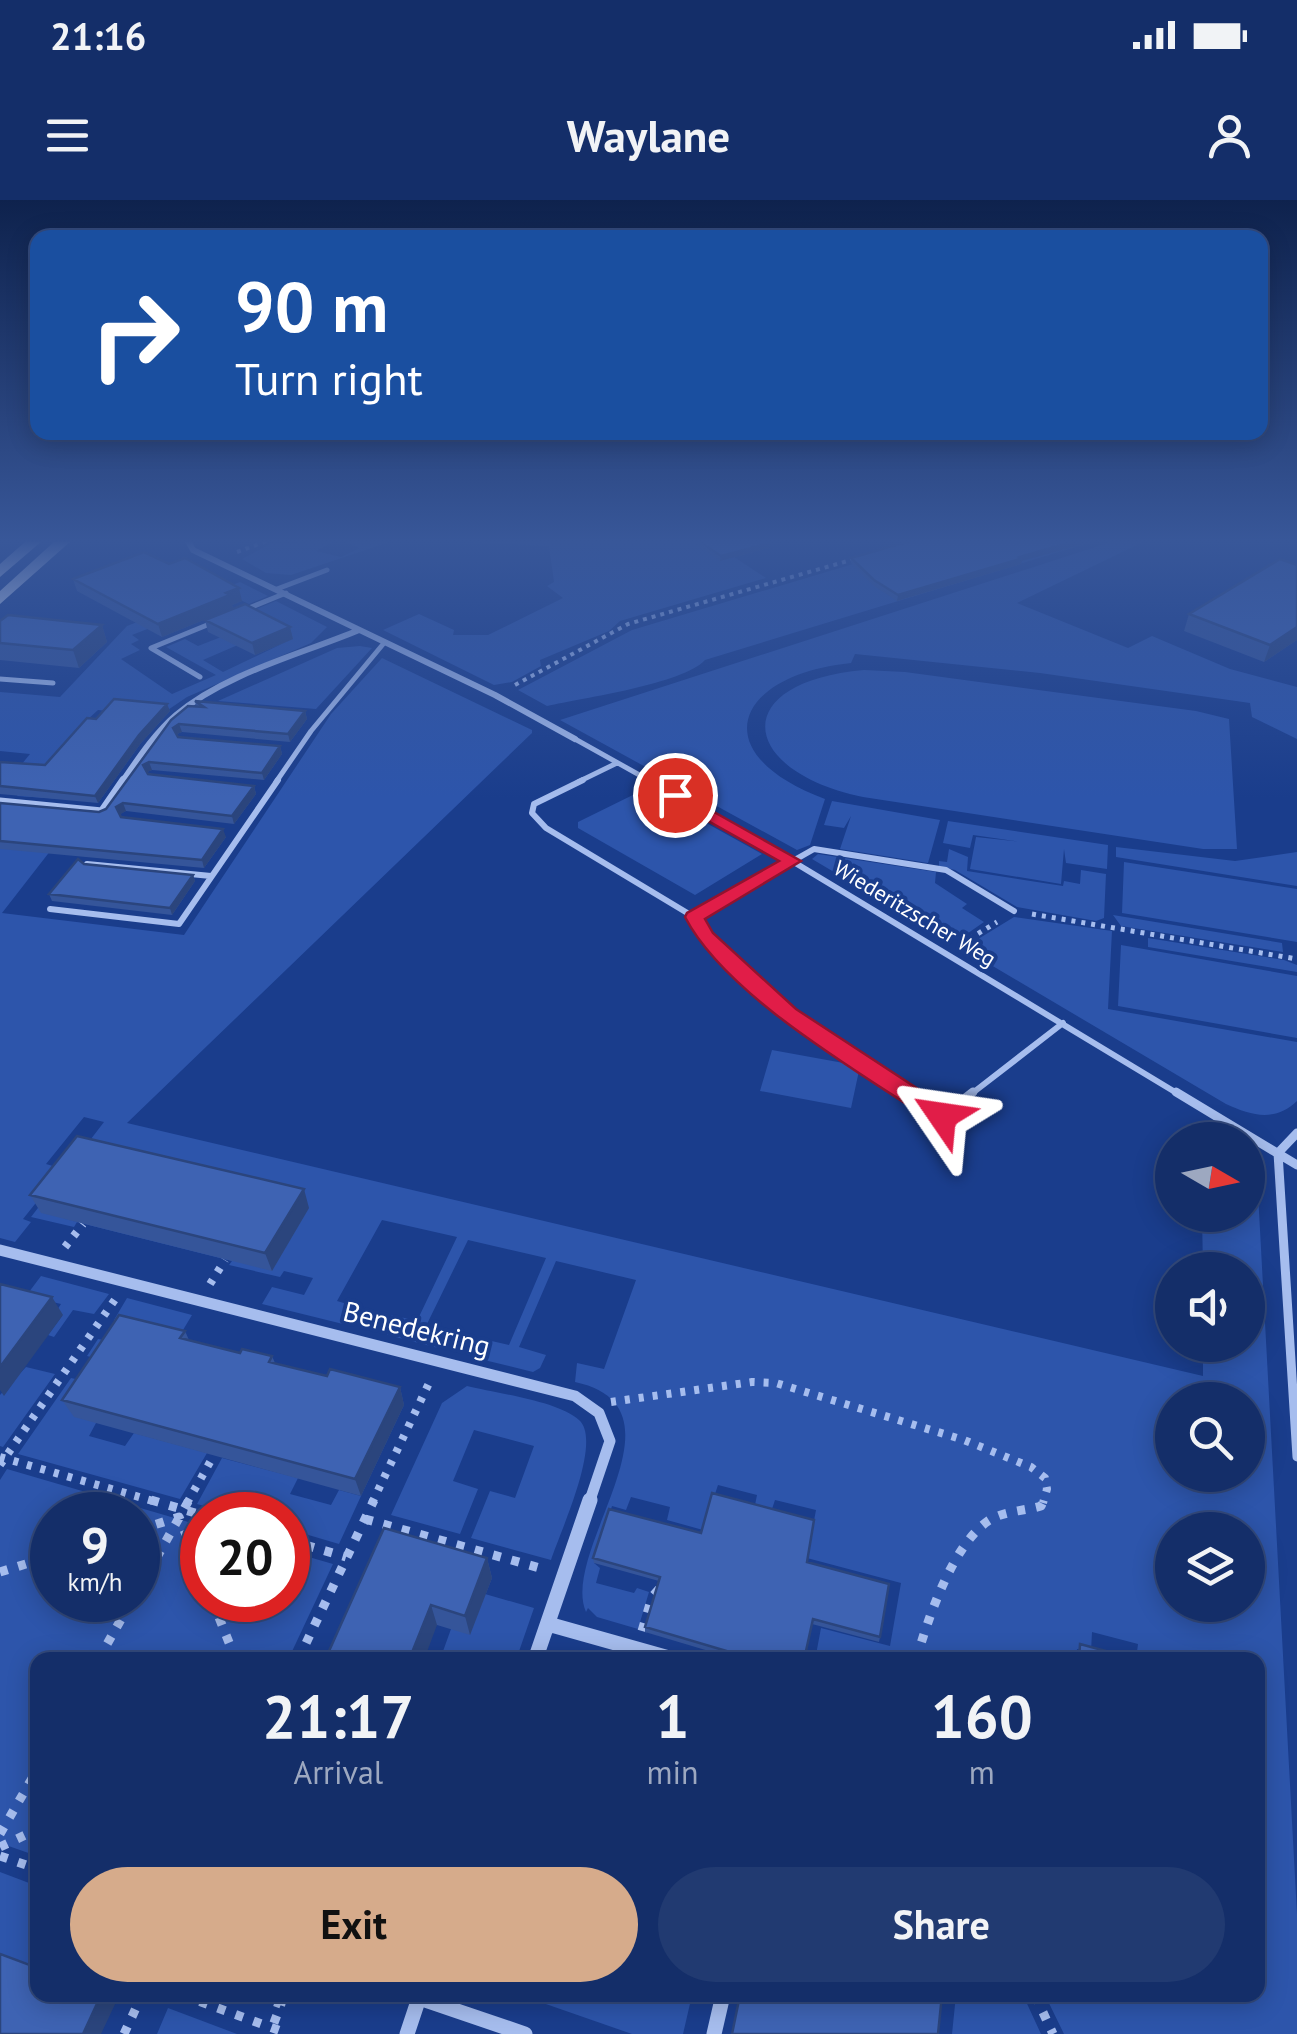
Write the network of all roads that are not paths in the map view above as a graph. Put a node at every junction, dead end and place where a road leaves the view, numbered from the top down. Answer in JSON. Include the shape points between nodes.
{"nodes":[{"id":1,"x":204,"y":627,"type":"edge"},
{"id":2,"x":352,"y":627,"type":"edge"},
{"id":3,"x":359,"y":630,"type":"junction"},
{"id":4,"x":384,"y":643,"type":"junction"},
{"id":5,"x":200,"y":677,"type":"dead end"},
{"id":6,"x":0,"y":679,"type":"edge"},
{"id":7,"x":53,"y":683,"type":"dead end"},
{"id":8,"x":306,"y":713,"type":"edge"},
{"id":9,"x":324,"y":714,"type":"junction"},
{"id":10,"x":575,"y":739,"type":"joint"},
{"id":11,"x":279,"y":747,"type":"edge"},
{"id":12,"x":298,"y":749,"type":"junction"},
{"id":13,"x":617,"y":762,"type":"junction"},
{"id":14,"x":254,"y":786,"type":"edge"},
{"id":15,"x":271,"y":788,"type":"junction"},
{"id":16,"x":0,"y":802,"type":"edge"},
{"id":17,"x":222,"y":830,"type":"edge"},
{"id":18,"x":240,"y":832,"type":"junction"},
{"id":19,"x":792,"y":861,"type":"junction"},
{"id":20,"x":87,"y":864,"type":"edge"},
{"id":21,"x":212,"y":876,"type":"junction"},
{"id":22,"x":50,"y":910,"type":"dead end"},
{"id":23,"x":1014,"y":912,"type":"road end"},
{"id":24,"x":694,"y":917,"type":"junction"},
{"id":25,"x":1063,"y":1023,"type":"junction"},
{"id":26,"x":1297,"y":1133,"type":"edge"},
{"id":27,"x":1278,"y":1153,"type":"junction"},
{"id":28,"x":1297,"y":1165,"type":"edge"},
{"id":29,"x":0,"y":1250,"type":"edge"},
{"id":30,"x":1297,"y":1456,"type":"edge"},
{"id":31,"x":548,"y":1624,"type":"junction"},
{"id":32,"x":538,"y":1652,"type":"edge"},
{"id":33,"x":648,"y":1652,"type":"edge"},
{"id":34,"x":418,"y":2002,"type":"edge"},
{"id":35,"x":437,"y":2002,"type":"edge"},
{"id":36,"x":721,"y":2002,"type":"edge"},
{"id":37,"x":407,"y":2034,"type":"edge"},
{"id":38,"x":525,"y":2034,"type":"edge"},
{"id":39,"x":714,"y":2034,"type":"edge"}],
"edges":[{"from":1,"to":5,"type":"lane","via":[[151,648]]},
{"from":2,"to":3,"type":"street","name":"Wiederitzscher Weg"},
{"from":3,"to":4,"type":"street","name":"Wiederitzscher Weg"},
{"from":3,"to":16,"type":"street","via":[[178,713],[102,812]]},
{"from":4,"to":9,"type":"lane"},
{"from":4,"to":10,"type":"street","name":"Wiederitzscher Weg"},
{"from":6,"to":7,"type":"lane"},
{"from":8,"to":9,"type":"lane"},
{"from":9,"to":12,"type":"lane"},
{"from":10,"to":13,"type":"lane","name":"Wiederitzscher Weg"},
{"from":11,"to":12,"type":"lane"},
{"from":12,"to":15,"type":"lane"},
{"from":13,"to":19,"type":"lane","name":"Wiederitzscher Weg"},
{"from":13,"to":24,"type":"lane","via":[[546,795],[532,814]]},
{"from":14,"to":15,"type":"lane"},
{"from":15,"to":18,"type":"lane"},
{"from":17,"to":18,"type":"lane"},
{"from":18,"to":21,"type":"lane"},
{"from":19,"to":23,"type":"lane","via":[[814,849],[946,870]]},
{"from":19,"to":24,"type":"lane"},
{"from":19,"to":25,"type":"lane","name":"Wiederitzscher Weg"},
{"from":20,"to":21,"type":"lane"},
{"from":21,"to":22,"type":"lane","via":[[179,924]]},
{"from":24,"to":25,"type":"lane","via":[[705,937],[788,1014],[942,1116]]},
{"from":25,"to":27,"type":"lane","name":"Wiederitzscher Weg"},
{"from":26,"to":27,"type":"lane"},
{"from":27,"to":28,"type":"lane","name":"Wiederitzscher Weg"},
{"from":27,"to":30,"type":"lane"},
{"from":29,"to":31,"type":"street","name":"Benedekring","via":[[592,1404],[610,1441]]},
{"from":31,"to":32,"type":"street"},
{"from":31,"to":33,"type":"street"},
{"from":34,"to":37,"type":"street"},
{"from":35,"to":38,"type":"street"},
{"from":36,"to":39,"type":"street"}]}
